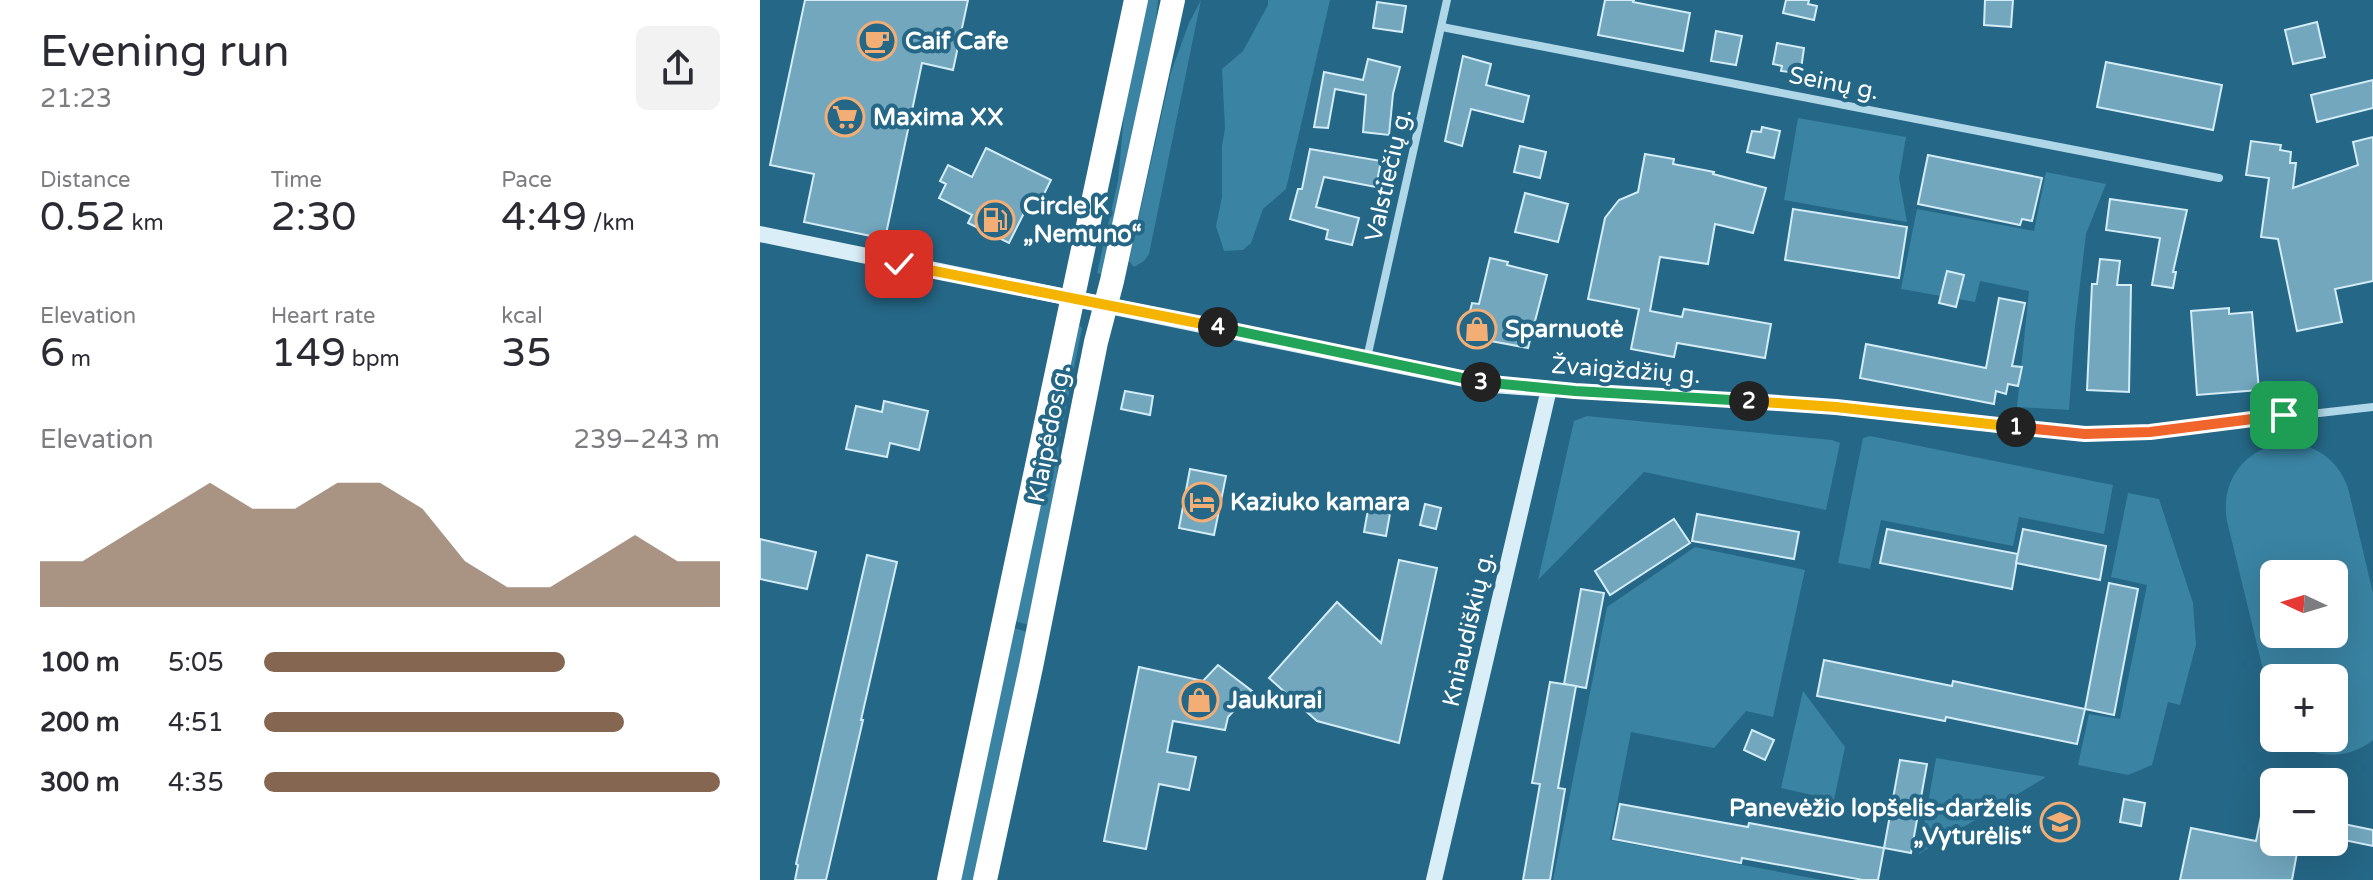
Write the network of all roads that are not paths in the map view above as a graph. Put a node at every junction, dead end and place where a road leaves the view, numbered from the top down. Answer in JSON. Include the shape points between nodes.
{"nodes":[{"id":1,"x":1136,"y":0,"type":"edge"},
{"id":2,"x":1173,"y":0,"type":"edge"},
{"id":3,"x":1190,"y":0,"type":"edge"},
{"id":4,"x":1447,"y":0,"type":"edge"},
{"id":5,"x":1442,"y":27,"type":"junction"},
{"id":6,"x":1158,"y":70,"type":"junction"},
{"id":7,"x":2219,"y":178,"type":"dead end"},
{"id":8,"x":760,"y":234,"type":"edge"},
{"id":9,"x":1073,"y":299,"type":"junction"},
{"id":10,"x":1106,"y":305,"type":"junction"},
{"id":11,"x":1367,"y":359,"type":"junction"},
{"id":12,"x":1549,"y":389,"type":"junction"},
{"id":13,"x":2373,"y":407,"type":"edge"},
{"id":14,"x":949,"y":880,"type":"edge"},
{"id":15,"x":985,"y":880,"type":"edge"},
{"id":16,"x":1434,"y":880,"type":"edge"}],
"edges":[{"from":1,"to":9,"type":"highway","name":"Klaipėdos g."},
{"from":2,"to":6,"type":"highway","name":"Klaipėdos g."},
{"from":3,"to":6,"type":"highway"},
{"from":4,"to":5,"type":"street","name":"Valstiečių g."},
{"from":5,"to":7,"type":"street","name":"Seinų g."},
{"from":5,"to":11,"type":"street","name":"Valstiečių g."},
{"from":6,"to":10,"type":"highway","name":"Klaipėdos g."},
{"from":8,"to":9,"type":"main road","name":"Žvaigždžių g."},
{"from":9,"to":10,"type":"main road","name":"Žvaigždžių g."},
{"from":9,"to":14,"type":"highway","name":"Klaipėdos g."},
{"from":10,"to":11,"type":"main road","name":"Žvaigždžių g."},
{"from":10,"to":15,"type":"highway","name":"Klaipėdos g."},
{"from":11,"to":12,"type":"main road","name":"Žvaigždžių g.","via":[[1493,385]]},
{"from":12,"to":13,"type":"street","name":"Žvaigždžių g.","via":[[1836,407],[2085,434],[2150,432]]},
{"from":12,"to":16,"type":"main road","name":"Kniaudiškių g."}]}
